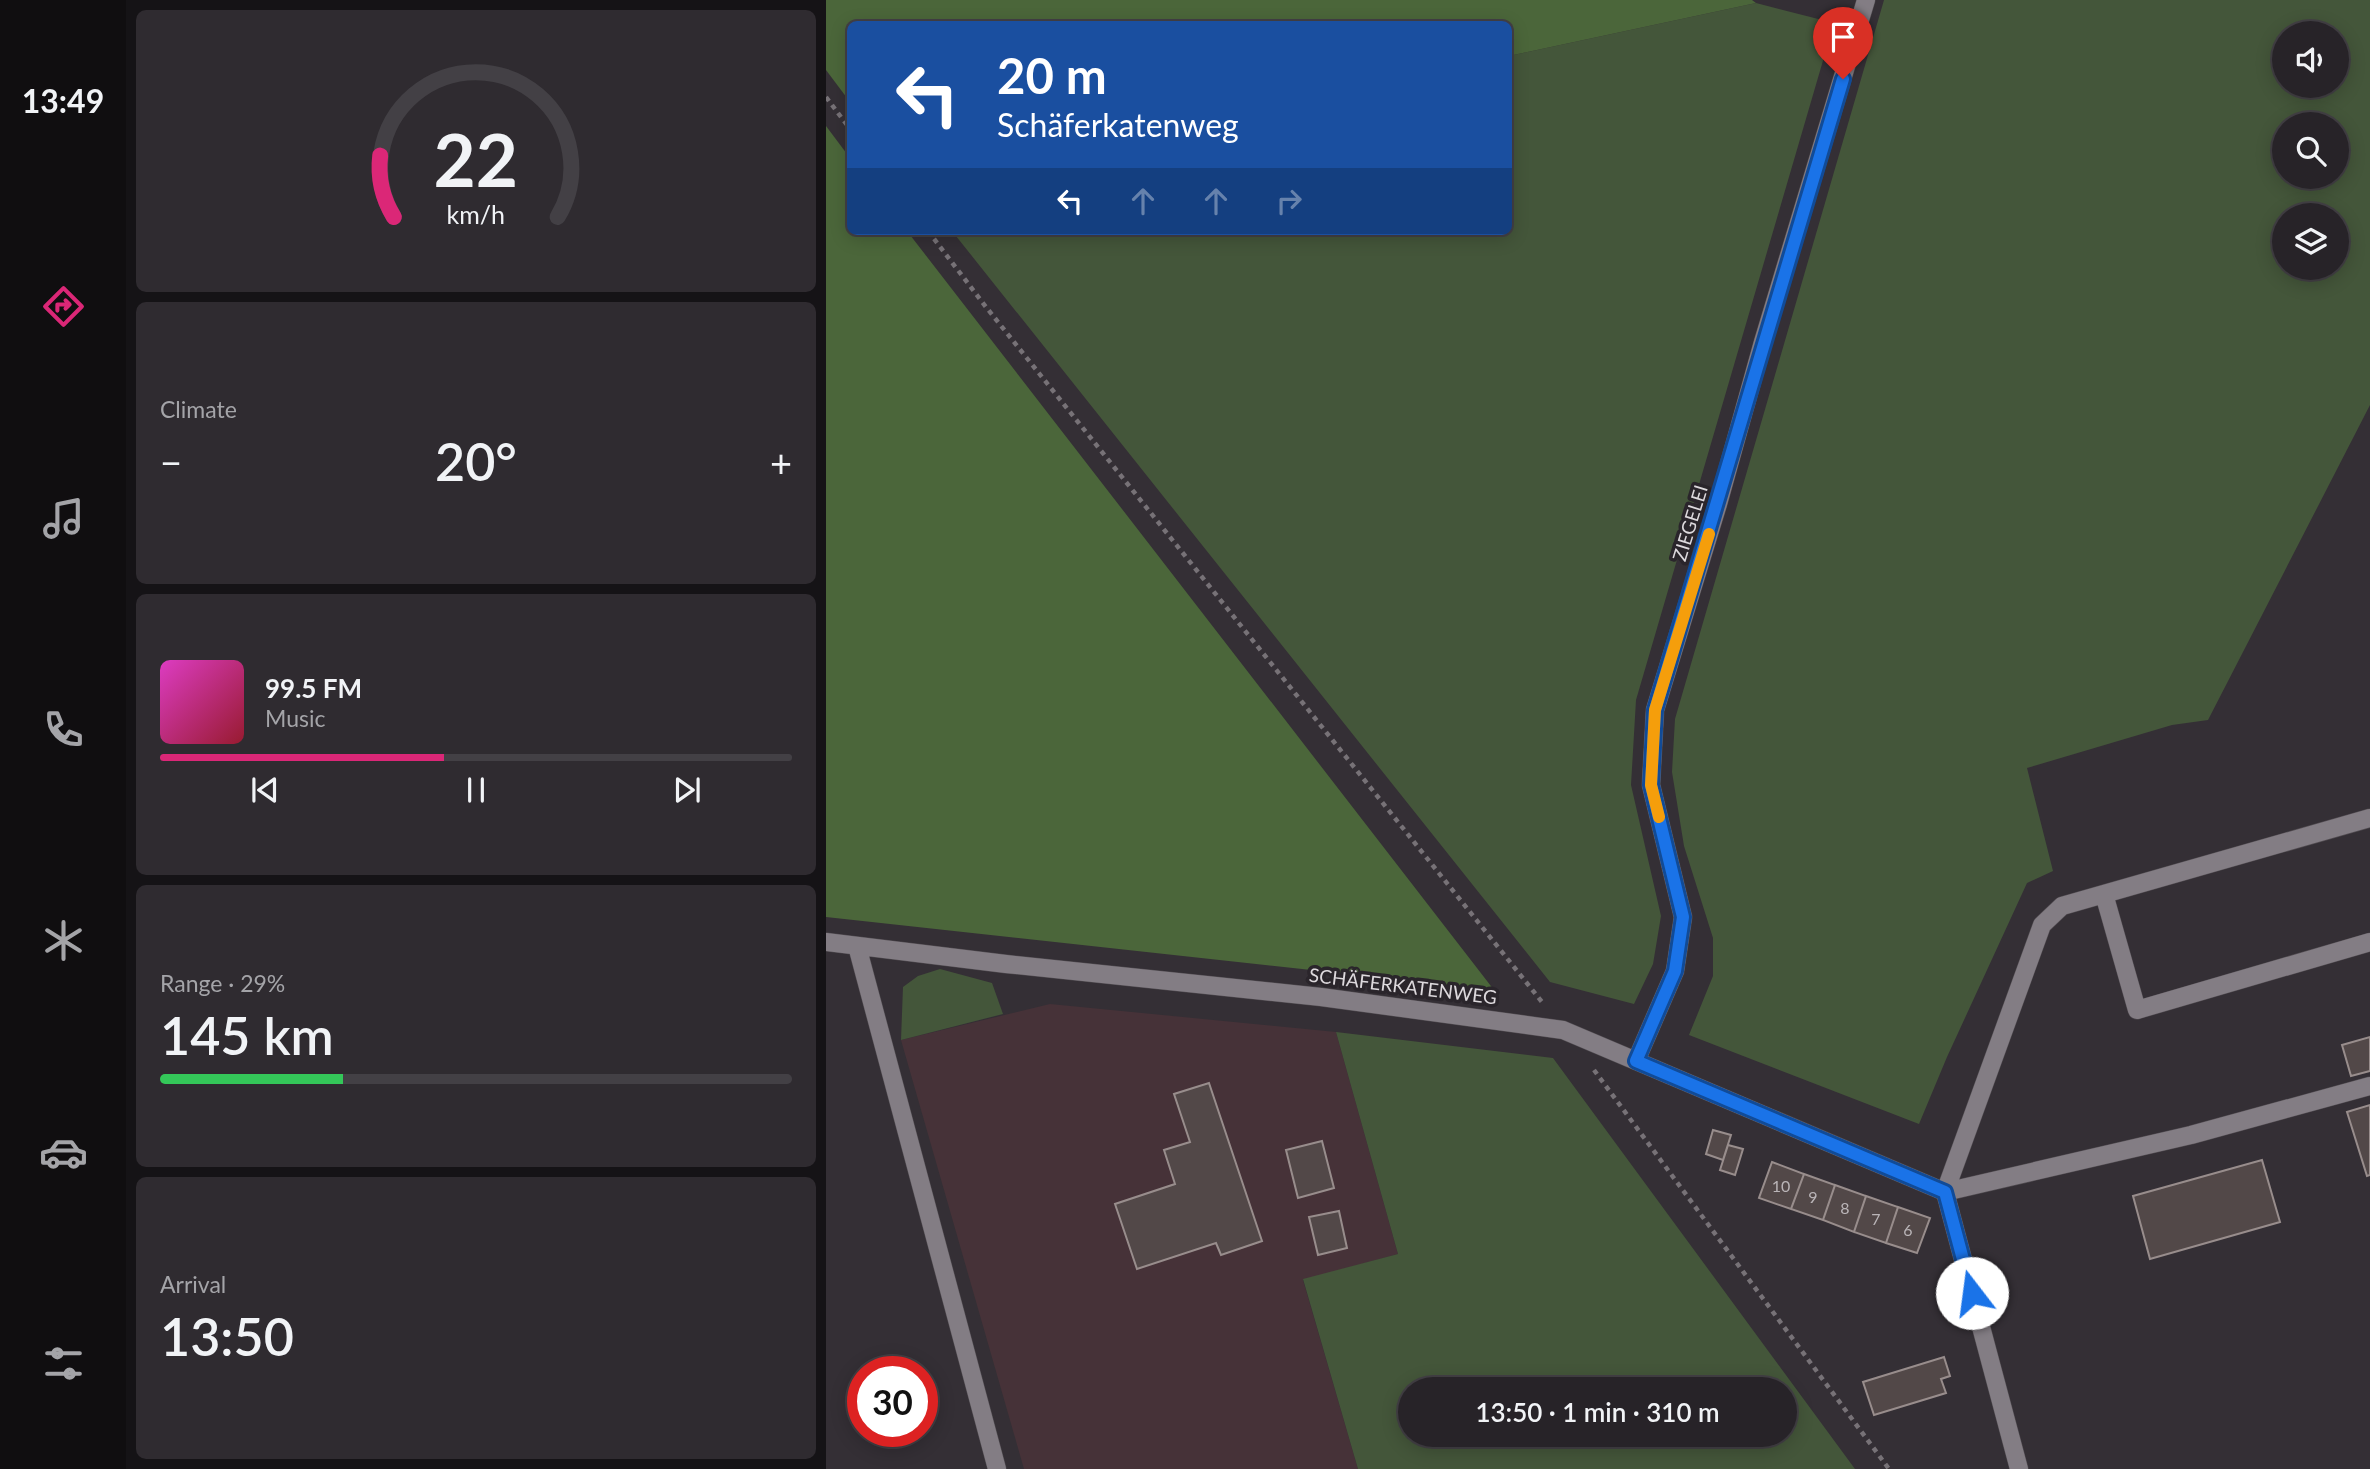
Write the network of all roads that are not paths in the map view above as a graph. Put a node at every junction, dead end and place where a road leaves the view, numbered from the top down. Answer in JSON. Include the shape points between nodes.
{"nodes":[{"id":1,"x":1866,"y":0,"type":"edge"},
{"id":2,"x":2370,"y":818,"type":"edge"},
{"id":3,"x":2104,"y":894,"type":"junction"},
{"id":4,"x":826,"y":942,"type":"edge"},
{"id":5,"x":2370,"y":942,"type":"edge"},
{"id":6,"x":857,"y":946,"type":"junction"},
{"id":7,"x":1636,"y":1061,"type":"junction"},
{"id":8,"x":2370,"y":1086,"type":"edge"},
{"id":9,"x":1945,"y":1192,"type":"junction"},
{"id":10,"x":997,"y":1469,"type":"edge"},
{"id":11,"x":2019,"y":1469,"type":"edge"}],
"edges":[{"from":1,"to":7,"type":"street","name":"ZIEGELEI","via":[[1655,710],[1651,785],[1683,917],[1675,971]]},
{"from":2,"to":3,"type":"street"},
{"from":3,"to":5,"type":"street","via":[[2137,1010]]},
{"from":3,"to":9,"type":"street","via":[[2062,906],[2042,925]]},
{"from":4,"to":6,"type":"street","name":"SCHÄFERKATENWEG"},
{"from":6,"to":7,"type":"street","name":"SCHÄFERKATENWEG","via":[[1321,997],[1563,1030]]},
{"from":6,"to":10,"type":"street"},
{"from":7,"to":9,"type":"street","name":"SCHÄFERKATENWEG"},
{"from":8,"to":9,"type":"street","via":[[2191,1135]]},
{"from":9,"to":11,"type":"street"}]}
